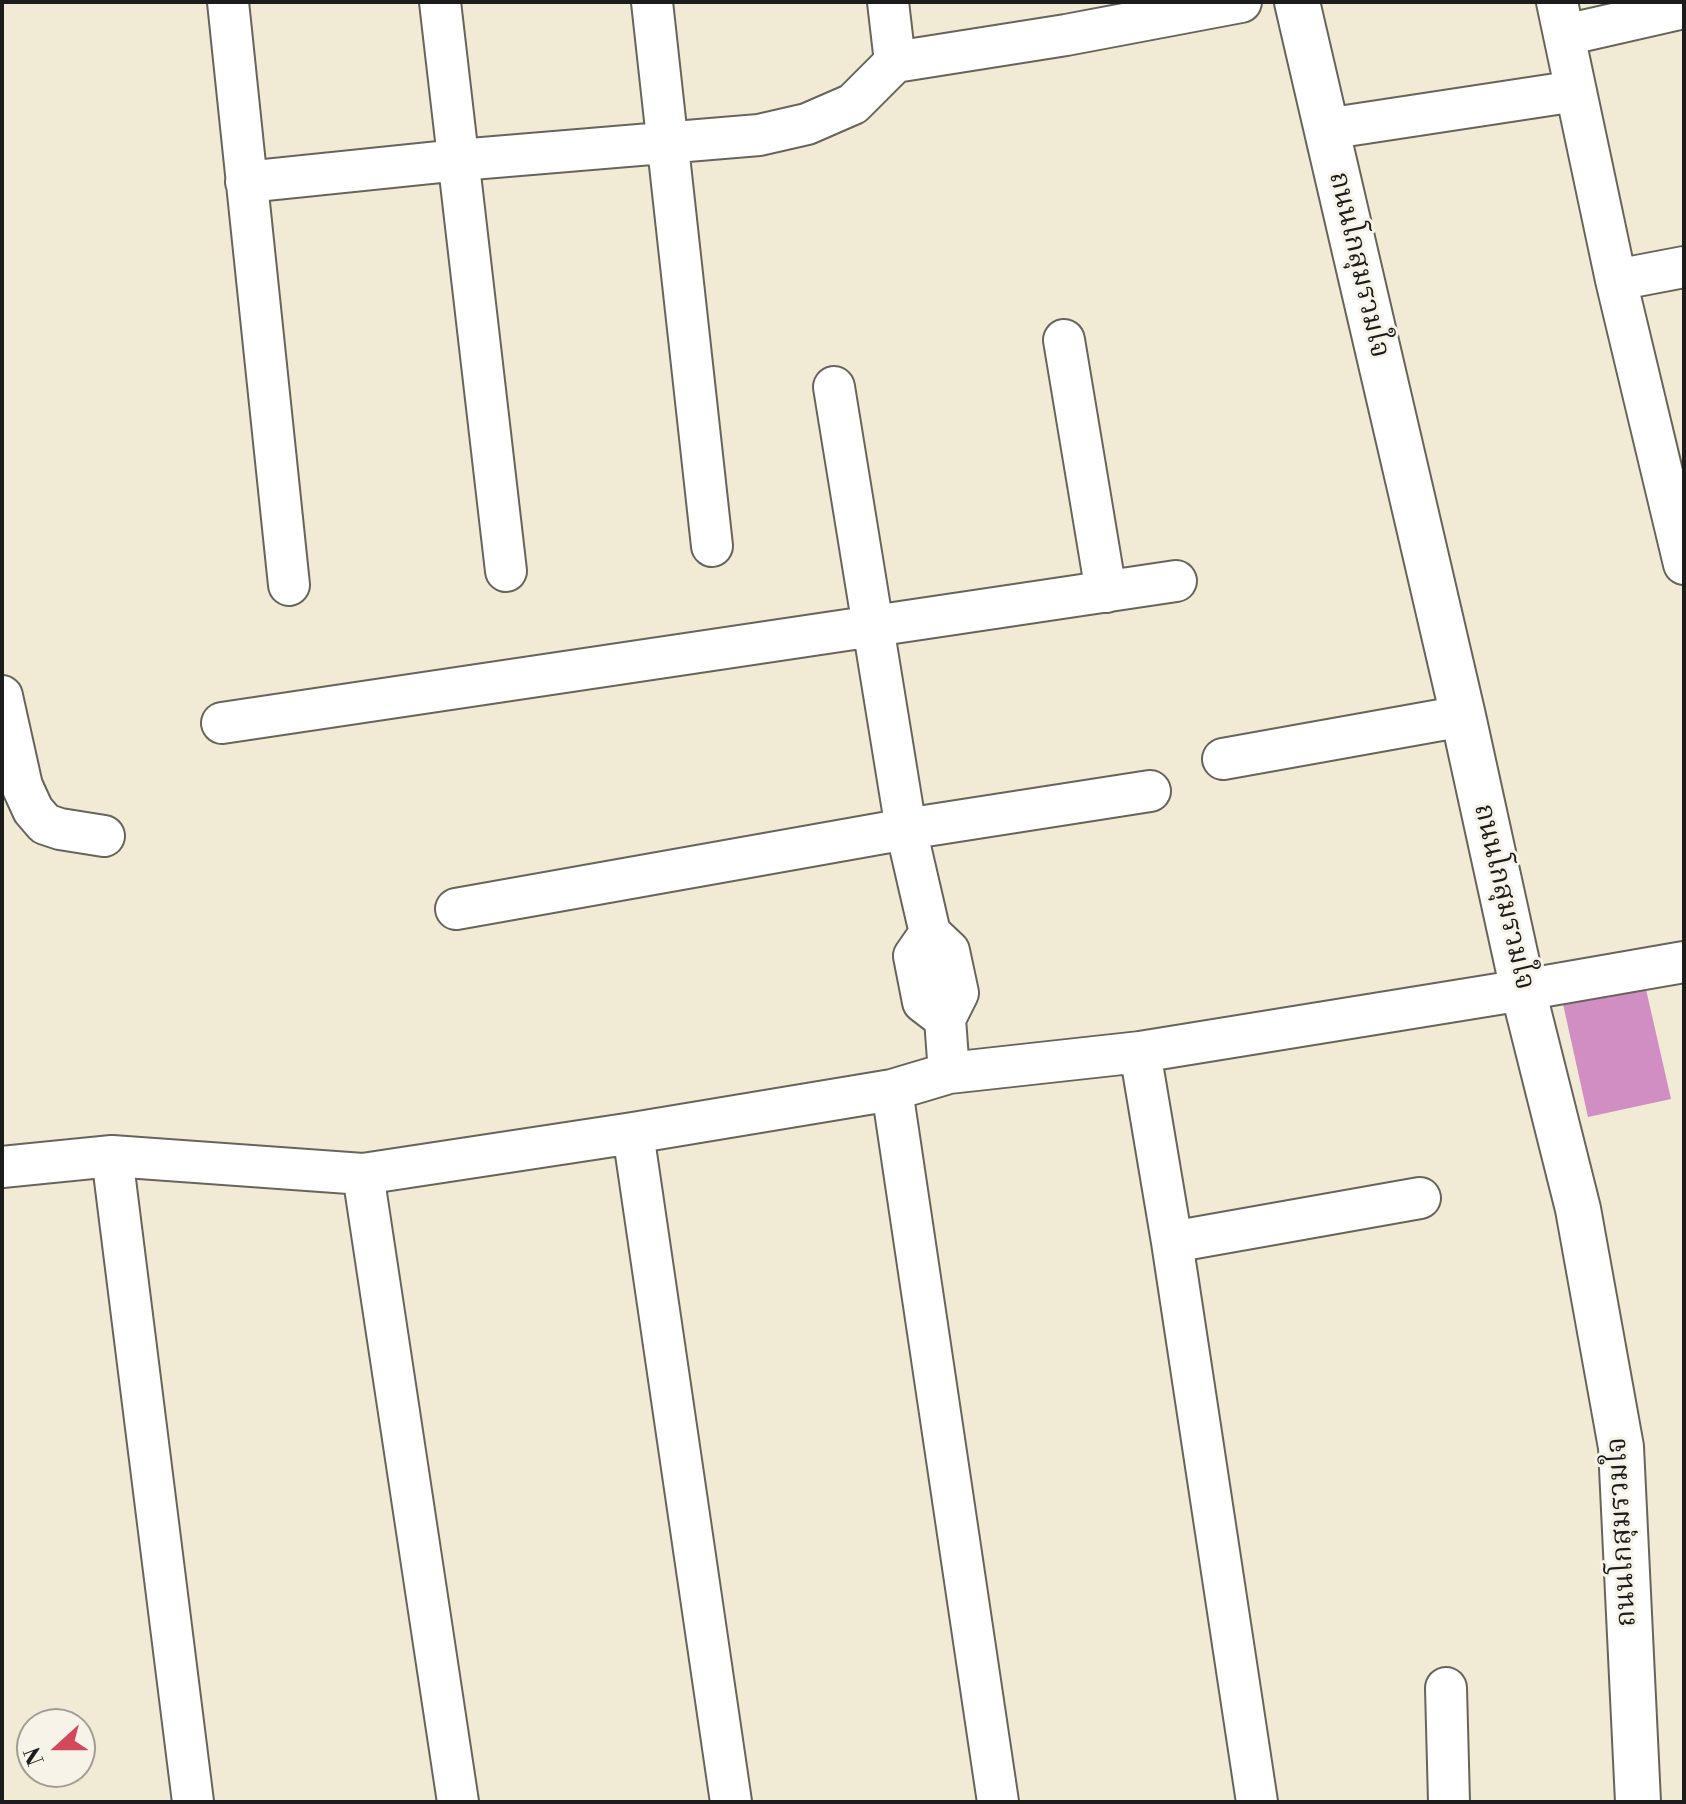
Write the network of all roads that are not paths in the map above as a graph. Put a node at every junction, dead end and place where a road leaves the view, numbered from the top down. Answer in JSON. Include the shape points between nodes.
{"nodes":[{"id":1,"x":228,"y":2,"type":"edge"},
{"id":2,"x":440,"y":2,"type":"edge"},
{"id":3,"x":652,"y":2,"type":"edge"},
{"id":4,"x":888,"y":2,"type":"edge"},
{"id":5,"x":1241,"y":2,"type":"edge"},
{"id":6,"x":1297,"y":2,"type":"edge"},
{"id":7,"x":1684,"y":8,"type":"edge"},
{"id":8,"x":1144,"y":12,"type":"edge"},
{"id":9,"x":1561,"y":18,"type":"edge"},
{"id":10,"x":895,"y":62,"type":"junction"},
{"id":11,"x":1576,"y":91,"type":"junction"},
{"id":12,"x":1326,"y":129,"type":"junction"},
{"id":13,"x":669,"y":142,"type":"junction"},
{"id":14,"x":459,"y":160,"type":"junction"},
{"id":15,"x":246,"y":182,"type":"junction"},
{"id":16,"x":1684,"y":267,"type":"edge"},
{"id":17,"x":1616,"y":280,"type":"junction"},
{"id":18,"x":1064,"y":340,"type":"dead end"},
{"id":19,"x":834,"y":387,"type":"dead end"},
{"id":20,"x":712,"y":546,"type":"dead end"},
{"id":21,"x":1684,"y":564,"type":"edge"},
{"id":22,"x":506,"y":571,"type":"dead end"},
{"id":23,"x":1176,"y":581,"type":"dead end"},
{"id":24,"x":289,"y":585,"type":"dead end"},
{"id":25,"x":1106,"y":592,"type":"junction"},
{"id":26,"x":872,"y":628,"type":"junction"},
{"id":27,"x":2,"y":696,"type":"edge"},
{"id":28,"x":1463,"y":716,"type":"junction"},
{"id":29,"x":222,"y":723,"type":"dead end"},
{"id":30,"x":1223,"y":759,"type":"dead end"},
{"id":31,"x":1150,"y":791,"type":"dead end"},
{"id":32,"x":906,"y":829,"type":"junction"},
{"id":33,"x":104,"y":836,"type":"dead end"},
{"id":34,"x":456,"y":909,"type":"dead end"},
{"id":35,"x":1684,"y":962,"type":"edge"},
{"id":36,"x":1523,"y":990,"type":"junction"},
{"id":37,"x":1140,"y":1052,"type":"junction"},
{"id":38,"x":949,"y":1073,"type":"junction"},
{"id":39,"x":892,"y":1090,"type":"junction"},
{"id":40,"x":633,"y":1133,"type":"junction"},
{"id":41,"x":112,"y":1156,"type":"junction"},
{"id":42,"x":2,"y":1167,"type":"edge"},
{"id":43,"x":363,"y":1174,"type":"junction"},
{"id":44,"x":1420,"y":1198,"type":"dead end"},
{"id":45,"x":1172,"y":1242,"type":"junction"},
{"id":46,"x":1446,"y":1688,"type":"dead end"},
{"id":47,"x":193,"y":1802,"type":"edge"},
{"id":48,"x":458,"y":1802,"type":"edge"},
{"id":49,"x":731,"y":1802,"type":"edge"},
{"id":50,"x":998,"y":1802,"type":"edge"},
{"id":51,"x":1257,"y":1802,"type":"edge"},
{"id":52,"x":1449,"y":1802,"type":"edge"},
{"id":53,"x":1638,"y":1802,"type":"edge"}],
"edges":[{"from":1,"to":15,"type":"street"},
{"from":2,"to":14,"type":"street"},
{"from":3,"to":13,"type":"street"},
{"from":4,"to":10,"type":"street"},
{"from":5,"to":8,"type":"street"},
{"from":6,"to":12,"type":"street","name":"ถนนโกสุมรวมใจ"},
{"from":7,"to":9,"type":"street"},
{"from":8,"to":10,"type":"street"},
{"from":9,"to":11,"type":"street"},
{"from":10,"to":13,"type":"street","via":[[853,104],[807,124],[759,135]]},
{"from":11,"to":12,"type":"street"},
{"from":11,"to":17,"type":"street"},
{"from":12,"to":28,"type":"street","name":"ถนนโกสุมรวมใจ"},
{"from":13,"to":14,"type":"street"},
{"from":13,"to":20,"type":"street"},
{"from":14,"to":15,"type":"street"},
{"from":14,"to":22,"type":"street"},
{"from":15,"to":24,"type":"street"},
{"from":16,"to":17,"type":"street"},
{"from":17,"to":21,"type":"street"},
{"from":18,"to":25,"type":"street"},
{"from":19,"to":26,"type":"street"},
{"from":23,"to":25,"type":"street"},
{"from":25,"to":26,"type":"street"},
{"from":26,"to":29,"type":"street"},
{"from":26,"to":32,"type":"street"},
{"from":27,"to":33,"type":"street","via":[[22,786],[33,810],[45,824]]},
{"from":28,"to":30,"type":"street"},
{"from":28,"to":36,"type":"street","name":"ถนนโกสุมรวมใจ"},
{"from":31,"to":32,"type":"street"},
{"from":32,"to":34,"type":"street"},
{"from":32,"to":38,"type":"street","via":[[930,933],[949,951],[958,993],[945,1019]]},
{"from":35,"to":36,"type":"street"},
{"from":36,"to":37,"type":"street"},
{"from":36,"to":53,"type":"street","name":"ถนนโกสุมรวมใจ","via":[[1578,1209],[1621,1447]]},
{"from":37,"to":38,"type":"street"},
{"from":37,"to":45,"type":"street"},
{"from":38,"to":39,"type":"street"},
{"from":39,"to":40,"type":"street"},
{"from":39,"to":50,"type":"street"},
{"from":40,"to":43,"type":"street"},
{"from":40,"to":49,"type":"street"},
{"from":41,"to":42,"type":"street"},
{"from":41,"to":43,"type":"street"},
{"from":41,"to":47,"type":"street"},
{"from":43,"to":48,"type":"street"},
{"from":44,"to":45,"type":"street"},
{"from":45,"to":51,"type":"street"},
{"from":46,"to":52,"type":"street"}]}
